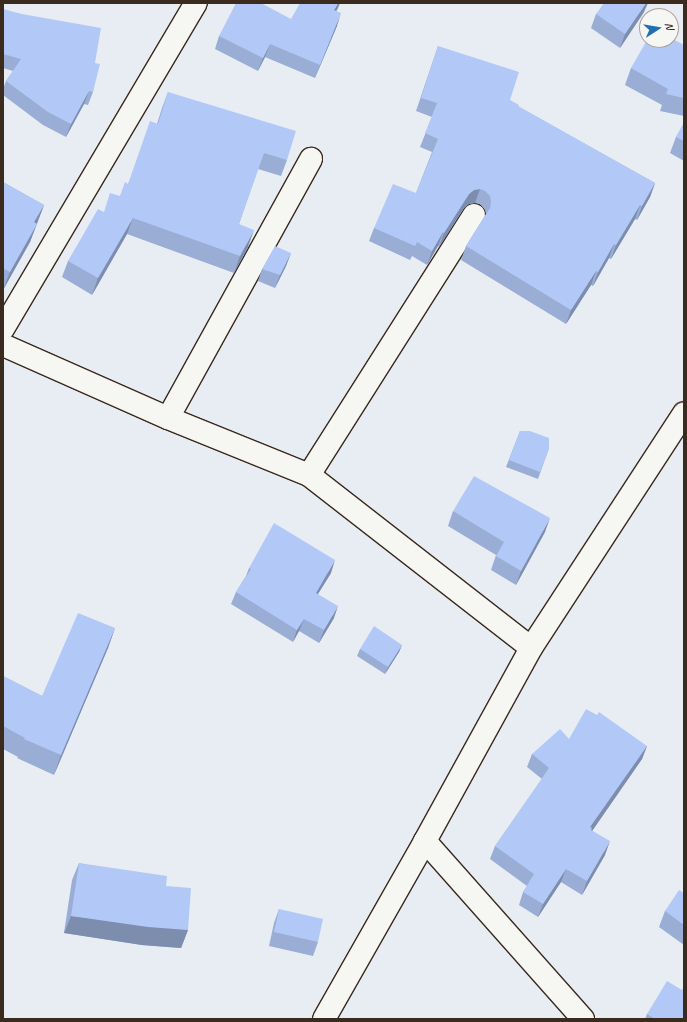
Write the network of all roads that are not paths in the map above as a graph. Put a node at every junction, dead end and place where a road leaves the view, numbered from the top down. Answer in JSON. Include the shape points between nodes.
{"nodes":[{"id":1,"x":196,"y":3,"type":"edge"},
{"id":2,"x":311,"y":159,"type":"dead end"},
{"id":3,"x":474,"y":215,"type":"dead end"},
{"id":4,"x":3,"y":328,"type":"edge"},
{"id":5,"x":3,"y":345,"type":"edge"},
{"id":6,"x":684,"y":413,"type":"edge"},
{"id":7,"x":168,"y":418,"type":"junction"},
{"id":8,"x":309,"y":475,"type":"junction"},
{"id":9,"x":530,"y":648,"type":"junction"},
{"id":10,"x":425,"y":841,"type":"junction"},
{"id":11,"x":324,"y":1019,"type":"edge"},
{"id":12,"x":583,"y":1019,"type":"edge"}],
"edges":[{"from":1,"to":4,"type":"street"},
{"from":2,"to":7,"type":"street"},
{"from":3,"to":8,"type":"street"},
{"from":5,"to":7,"type":"street"},
{"from":6,"to":9,"type":"street"},
{"from":7,"to":8,"type":"street"},
{"from":8,"to":9,"type":"street"},
{"from":9,"to":10,"type":"street"},
{"from":10,"to":11,"type":"street"},
{"from":10,"to":12,"type":"street"}]}
